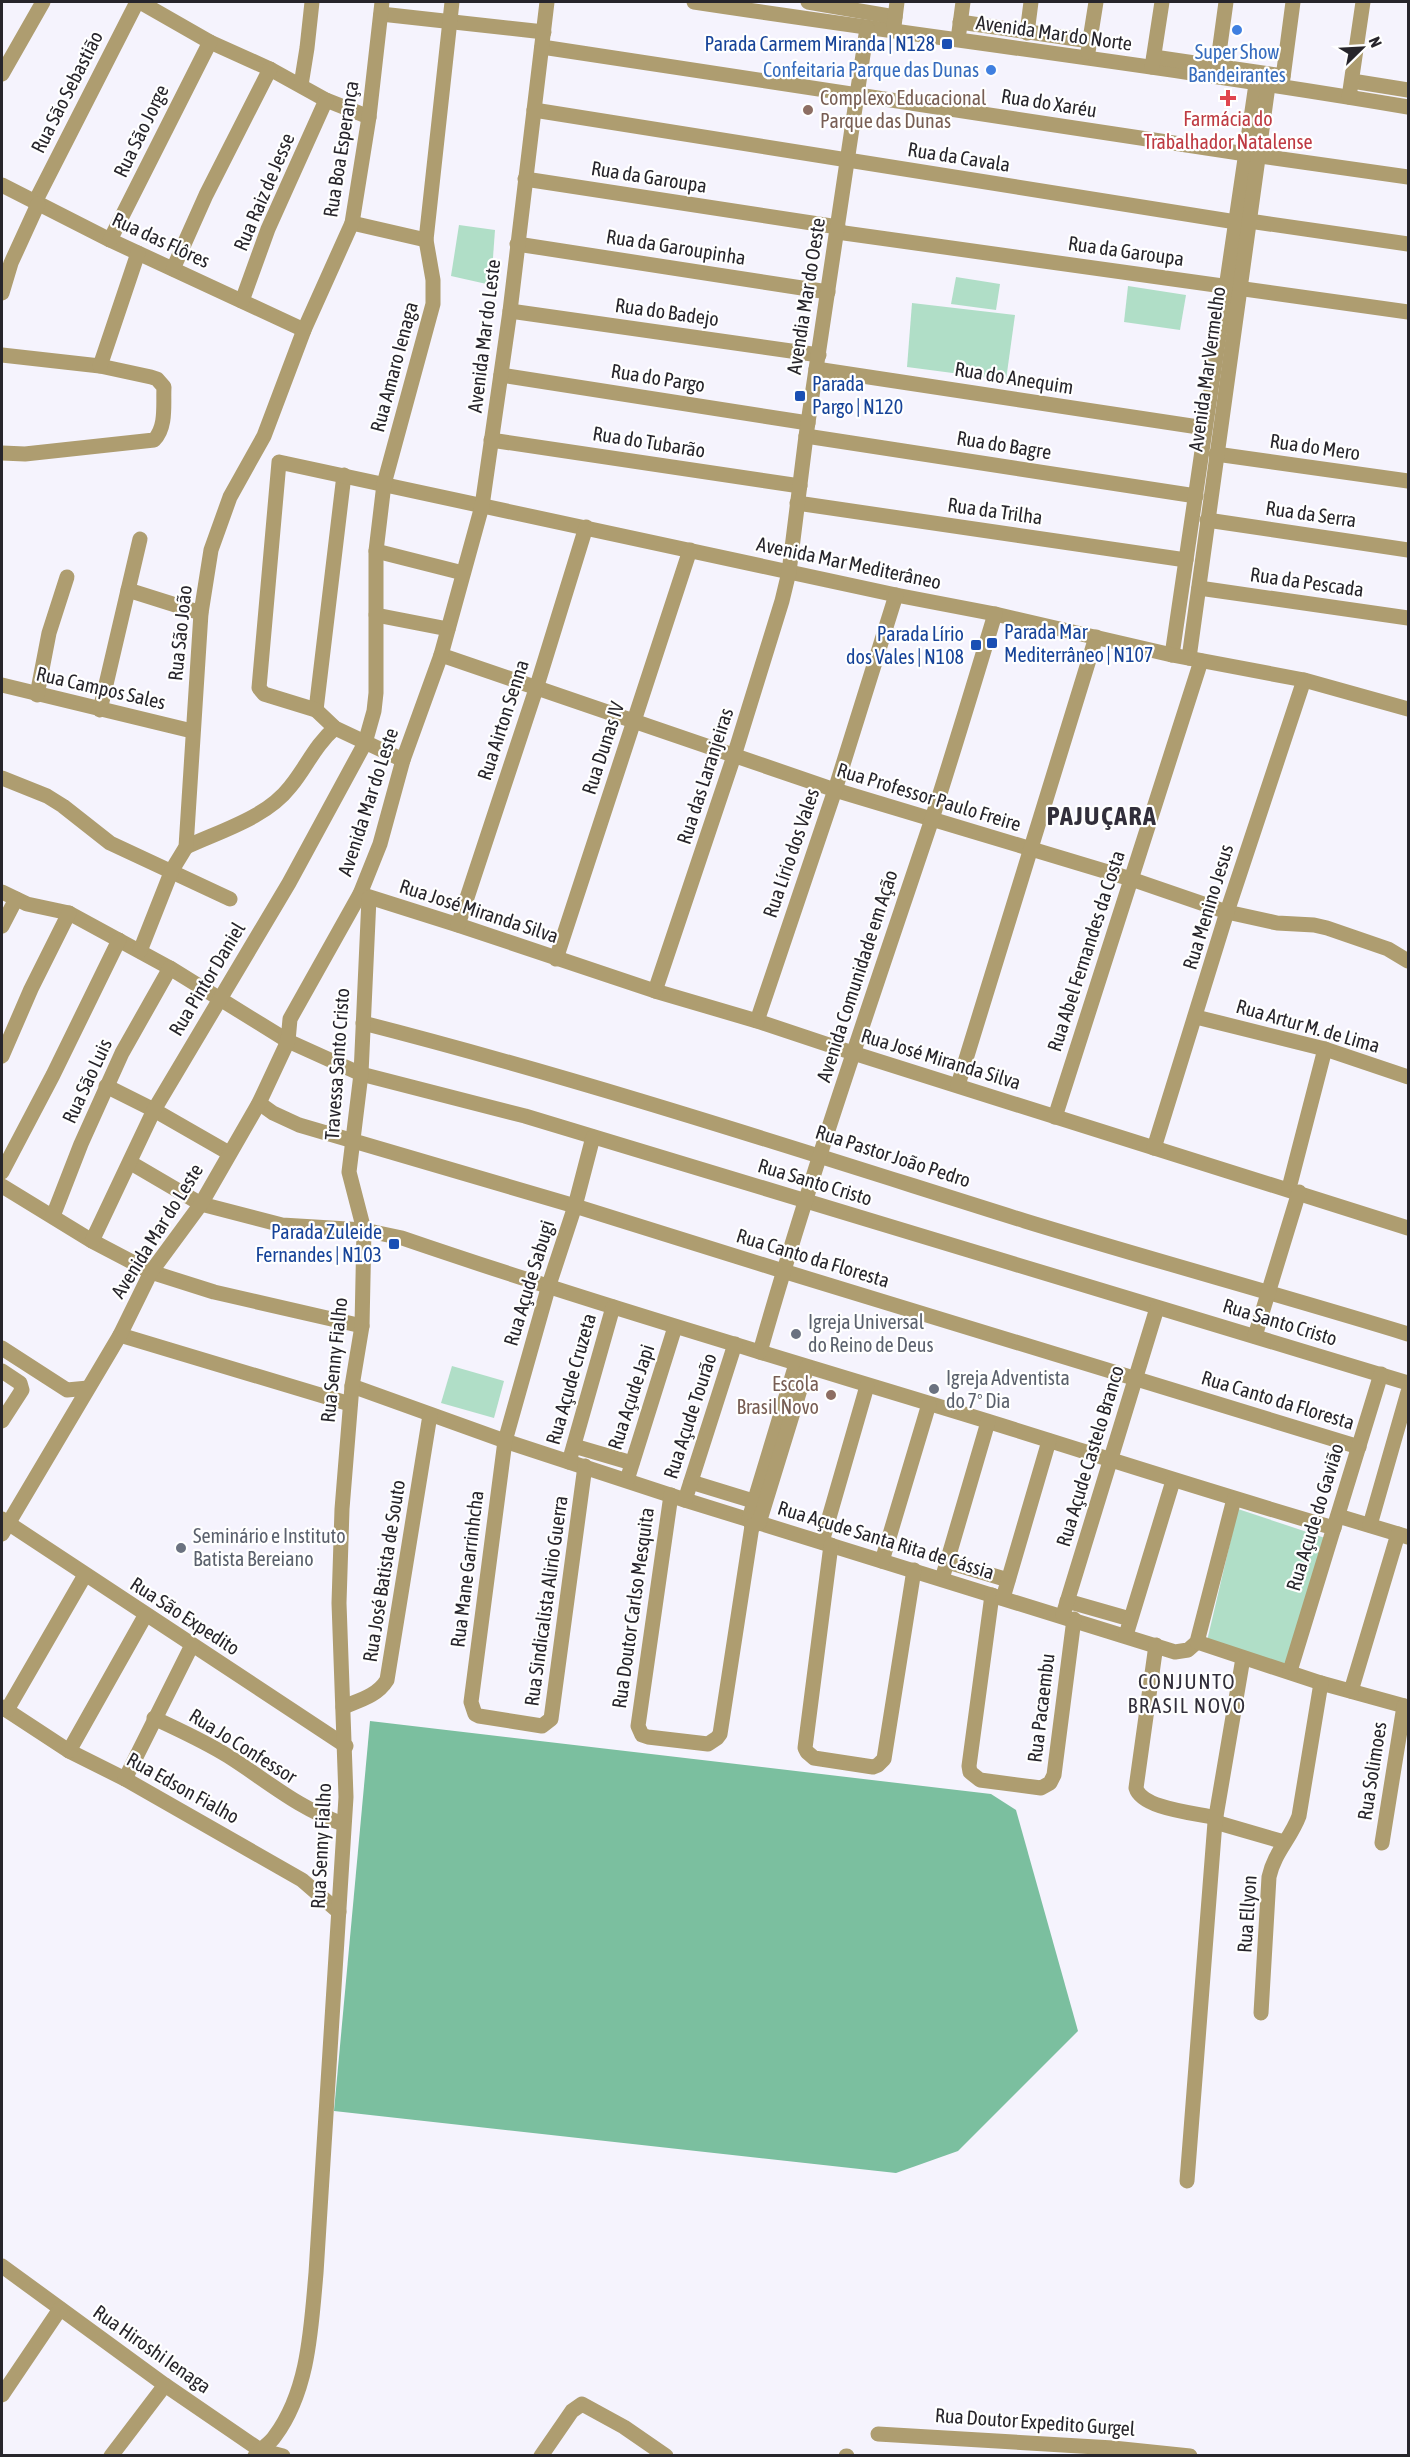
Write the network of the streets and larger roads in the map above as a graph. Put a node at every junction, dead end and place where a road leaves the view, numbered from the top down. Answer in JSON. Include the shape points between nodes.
{"nodes":[{"id":1,"x":43,"y":2,"type":"edge"},
{"id":2,"x":138,"y":2,"type":"edge"},
{"id":3,"x":311,"y":2,"type":"edge"},
{"id":4,"x":452,"y":2,"type":"edge"},
{"id":5,"x":547,"y":2,"type":"edge"},
{"id":6,"x":694,"y":2,"type":"edge"},
{"id":7,"x":808,"y":2,"type":"edge"},
{"id":8,"x":897,"y":2,"type":"edge"},
{"id":9,"x":963,"y":2,"type":"edge"},
{"id":10,"x":1031,"y":2,"type":"edge"},
{"id":11,"x":1096,"y":2,"type":"edge"},
{"id":12,"x":1162,"y":2,"type":"edge"},
{"id":13,"x":1226,"y":2,"type":"edge"},
{"id":14,"x":1293,"y":2,"type":"edge"},
{"id":15,"x":1363,"y":2,"type":"edge"},
{"id":16,"x":830,"y":4,"type":"edge"},
{"id":17,"x":382,"y":8,"type":"edge"},
{"id":18,"x":449,"y":22,"type":"junction"},
{"id":19,"x":960,"y":22,"type":"junction"},
{"id":20,"x":894,"y":25,"type":"junction"},
{"id":21,"x":867,"y":28,"type":"junction"},
{"id":22,"x":1027,"y":33,"type":"junction"},
{"id":23,"x":543,"y":40,"type":"junction"},
{"id":24,"x":957,"y":41,"type":"junction"},
{"id":25,"x":1090,"y":41,"type":"junction"},
{"id":26,"x":210,"y":42,"type":"junction"},
{"id":27,"x":1088,"y":58,"type":"junction"},
{"id":28,"x":1153,"y":63,"type":"junction"},
{"id":29,"x":270,"y":69,"type":"junction"},
{"id":30,"x":1217,"y":72,"type":"junction"},
{"id":31,"x":2,"y":74,"type":"edge"},
{"id":32,"x":1352,"y":81,"type":"junction"},
{"id":33,"x":1272,"y":83,"type":"junction"},
{"id":34,"x":301,"y":85,"type":"junction"},
{"id":35,"x":1408,"y":90,"type":"edge"},
{"id":36,"x":857,"y":96,"type":"junction"},
{"id":37,"x":1349,"y":97,"type":"junction"},
{"id":38,"x":326,"y":100,"type":"junction"},
{"id":39,"x":1408,"y":107,"type":"edge"},
{"id":40,"x":534,"y":110,"type":"junction"},
{"id":41,"x":369,"y":117,"type":"junction"},
{"id":42,"x":1252,"y":155,"type":"junction"},
{"id":43,"x":846,"y":161,"type":"junction"},
{"id":44,"x":1408,"y":177,"type":"edge"},
{"id":45,"x":525,"y":179,"type":"junction"},
{"id":46,"x":2,"y":185,"type":"edge"},
{"id":47,"x":36,"y":203,"type":"junction"},
{"id":48,"x":1242,"y":221,"type":"junction"},
{"id":49,"x":352,"y":223,"type":"junction"},
{"id":50,"x":838,"y":229,"type":"junction"},
{"id":51,"x":110,"y":240,"type":"junction"},
{"id":52,"x":426,"y":240,"type":"junction"},
{"id":53,"x":517,"y":244,"type":"junction"},
{"id":54,"x":1408,"y":244,"type":"edge"},
{"id":55,"x":138,"y":253,"type":"junction"},
{"id":56,"x":173,"y":270,"type":"junction"},
{"id":57,"x":1233,"y":288,"type":"junction"},
{"id":58,"x":828,"y":292,"type":"junction"},
{"id":59,"x":2,"y":293,"type":"edge"},
{"id":60,"x":242,"y":301,"type":"junction"},
{"id":61,"x":510,"y":310,"type":"junction"},
{"id":62,"x":1408,"y":312,"type":"edge"},
{"id":63,"x":304,"y":330,"type":"junction"},
{"id":64,"x":2,"y":354,"type":"edge"},
{"id":65,"x":818,"y":362,"type":"junction"},
{"id":66,"x":100,"y":366,"type":"junction"},
{"id":67,"x":501,"y":375,"type":"junction"},
{"id":68,"x":1205,"y":428,"type":"junction"},
{"id":69,"x":807,"y":430,"type":"junction"},
{"id":70,"x":492,"y":440,"type":"junction"},
{"id":71,"x":2,"y":453,"type":"edge"},
{"id":72,"x":1216,"y":453,"type":"junction"},
{"id":73,"x":344,"y":475,"type":"junction"},
{"id":74,"x":1408,"y":481,"type":"edge"},
{"id":75,"x":384,"y":484,"type":"junction"},
{"id":76,"x":800,"y":486,"type":"junction"},
{"id":77,"x":1196,"y":496,"type":"junction"},
{"id":78,"x":797,"y":503,"type":"junction"},
{"id":79,"x":482,"y":506,"type":"junction"},
{"id":80,"x":1207,"y":520,"type":"junction"},
{"id":81,"x":586,"y":527,"type":"junction"},
{"id":82,"x":140,"y":539,"type":"dead end"},
{"id":83,"x":690,"y":550,"type":"junction"},
{"id":84,"x":1408,"y":550,"type":"edge"},
{"id":85,"x":376,"y":551,"type":"junction"},
{"id":86,"x":1186,"y":560,"type":"junction"},
{"id":87,"x":789,"y":572,"type":"junction"},
{"id":88,"x":463,"y":573,"type":"junction"},
{"id":89,"x":67,"y":577,"type":"dead end"},
{"id":90,"x":1199,"y":588,"type":"junction"},
{"id":91,"x":128,"y":590,"type":"junction"},
{"id":92,"x":896,"y":595,"type":"junction"},
{"id":93,"x":201,"y":613,"type":"junction"},
{"id":94,"x":995,"y":614,"type":"junction"},
{"id":95,"x":376,"y":615,"type":"junction"},
{"id":96,"x":1408,"y":618,"type":"edge"},
{"id":97,"x":448,"y":629,"type":"junction"},
{"id":98,"x":1096,"y":637,"type":"junction"},
{"id":99,"x":441,"y":655,"type":"junction"},
{"id":100,"x":1172,"y":655,"type":"junction"},
{"id":101,"x":1195,"y":659,"type":"junction"},
{"id":102,"x":1304,"y":680,"type":"junction"},
{"id":103,"x":2,"y":685,"type":"edge"},
{"id":104,"x":536,"y":689,"type":"junction"},
{"id":105,"x":37,"y":695,"type":"junction"},
{"id":106,"x":1408,"y":709,"type":"edge"},
{"id":107,"x":100,"y":710,"type":"junction"},
{"id":108,"x":316,"y":710,"type":"junction"},
{"id":109,"x":633,"y":722,"type":"junction"},
{"id":110,"x":335,"y":728,"type":"junction"},
{"id":111,"x":192,"y":731,"type":"junction"},
{"id":112,"x":365,"y":743,"type":"junction"},
{"id":113,"x":734,"y":756,"type":"junction"},
{"id":114,"x":403,"y":760,"type":"junction"},
{"id":115,"x":2,"y":778,"type":"edge"},
{"id":116,"x":835,"y":790,"type":"junction"},
{"id":117,"x":931,"y":819,"type":"junction"},
{"id":118,"x":186,"y":847,"type":"junction"},
{"id":119,"x":1031,"y":851,"type":"junction"},
{"id":120,"x":172,"y":870,"type":"junction"},
{"id":121,"x":1131,"y":879,"type":"junction"},
{"id":122,"x":2,"y":892,"type":"edge"},
{"id":123,"x":364,"y":896,"type":"junction"},
{"id":124,"x":16,"y":899,"type":"junction"},
{"id":125,"x":230,"y":899,"type":"dead end"},
{"id":126,"x":1227,"y":912,"type":"junction"},
{"id":127,"x":69,"y":913,"type":"junction"},
{"id":128,"x":458,"y":925,"type":"junction"},
{"id":129,"x":2,"y":926,"type":"edge"},
{"id":130,"x":119,"y":940,"type":"junction"},
{"id":131,"x":140,"y":951,"type":"junction"},
{"id":132,"x":556,"y":959,"type":"junction"},
{"id":133,"x":1408,"y":961,"type":"edge"},
{"id":134,"x":170,"y":968,"type":"junction"},
{"id":135,"x":655,"y":991,"type":"junction"},
{"id":136,"x":220,"y":998,"type":"junction"},
{"id":137,"x":1196,"y":1017,"type":"junction"},
{"id":138,"x":757,"y":1021,"type":"junction"},
{"id":139,"x":363,"y":1023,"type":"junction"},
{"id":140,"x":288,"y":1041,"type":"junction"},
{"id":141,"x":1325,"y":1049,"type":"junction"},
{"id":142,"x":852,"y":1053,"type":"junction"},
{"id":143,"x":2,"y":1056,"type":"edge"},
{"id":144,"x":361,"y":1074,"type":"junction"},
{"id":145,"x":1408,"y":1077,"type":"edge"},
{"id":146,"x":958,"y":1085,"type":"junction"},
{"id":147,"x":106,"y":1086,"type":"junction"},
{"id":148,"x":259,"y":1103,"type":"junction"},
{"id":149,"x":154,"y":1110,"type":"junction"},
{"id":150,"x":1055,"y":1117,"type":"junction"},
{"id":151,"x":593,"y":1137,"type":"junction"},
{"id":152,"x":352,"y":1142,"type":"junction"},
{"id":153,"x":1154,"y":1148,"type":"junction"},
{"id":154,"x":229,"y":1153,"type":"junction"},
{"id":155,"x":820,"y":1154,"type":"junction"},
{"id":156,"x":131,"y":1163,"type":"junction"},
{"id":157,"x":2,"y":1172,"type":"edge"},
{"id":158,"x":2,"y":1186,"type":"edge"},
{"id":159,"x":1294,"y":1190,"type":"junction"},
{"id":160,"x":806,"y":1201,"type":"junction"},
{"id":161,"x":201,"y":1204,"type":"junction"},
{"id":162,"x":575,"y":1206,"type":"junction"},
{"id":163,"x":53,"y":1216,"type":"junction"},
{"id":164,"x":1408,"y":1224,"type":"edge"},
{"id":165,"x":364,"y":1230,"type":"junction"},
{"id":166,"x":92,"y":1241,"type":"junction"},
{"id":167,"x":783,"y":1271,"type":"junction"},
{"id":168,"x":151,"y":1272,"type":"junction"},
{"id":169,"x":549,"y":1285,"type":"junction"},
{"id":170,"x":1268,"y":1292,"type":"junction"},
{"id":171,"x":613,"y":1308,"type":"junction"},
{"id":172,"x":1157,"y":1308,"type":"junction"},
{"id":173,"x":362,"y":1326,"type":"junction"},
{"id":174,"x":675,"y":1327,"type":"junction"},
{"id":175,"x":1408,"y":1334,"type":"edge"},
{"id":176,"x":120,"y":1335,"type":"junction"},
{"id":177,"x":1255,"y":1336,"type":"junction"},
{"id":178,"x":735,"y":1344,"type":"junction"},
{"id":179,"x":2,"y":1348,"type":"edge"},
{"id":180,"x":760,"y":1352,"type":"junction"},
{"id":181,"x":801,"y":1366,"type":"junction"},
{"id":182,"x":2,"y":1371,"type":"edge"},
{"id":183,"x":1381,"y":1374,"type":"junction"},
{"id":184,"x":1136,"y":1379,"type":"junction"},
{"id":185,"x":1408,"y":1383,"type":"edge"},
{"id":186,"x":352,"y":1386,"type":"junction"},
{"id":187,"x":867,"y":1386,"type":"junction"},
{"id":188,"x":88,"y":1388,"type":"junction"},
{"id":189,"x":1408,"y":1392,"type":"edge"},
{"id":190,"x":350,"y":1404,"type":"junction"},
{"id":191,"x":929,"y":1404,"type":"junction"},
{"id":192,"x":430,"y":1415,"type":"junction"},
{"id":193,"x":2,"y":1421,"type":"edge"},
{"id":194,"x":988,"y":1422,"type":"junction"},
{"id":195,"x":505,"y":1441,"type":"junction"},
{"id":196,"x":1049,"y":1441,"type":"junction"},
{"id":197,"x":574,"y":1446,"type":"junction"},
{"id":198,"x":1359,"y":1447,"type":"junction"},
{"id":199,"x":1111,"y":1461,"type":"junction"},
{"id":200,"x":570,"y":1462,"type":"junction"},
{"id":201,"x":632,"y":1462,"type":"junction"},
{"id":202,"x":585,"y":1466,"type":"junction"},
{"id":203,"x":627,"y":1480,"type":"junction"},
{"id":204,"x":1173,"y":1481,"type":"junction"},
{"id":205,"x":691,"y":1482,"type":"junction"},
{"id":206,"x":678,"y":1497,"type":"junction"},
{"id":207,"x":1234,"y":1499,"type":"junction"},
{"id":208,"x":760,"y":1503,"type":"junction"},
{"id":209,"x":753,"y":1522,"type":"junction"},
{"id":210,"x":1336,"y":1522,"type":"junction"},
{"id":211,"x":4,"y":1525,"type":"edge"},
{"id":212,"x":1370,"y":1525,"type":"junction"},
{"id":213,"x":1403,"y":1535,"type":"edge"},
{"id":214,"x":826,"y":1543,"type":"junction"},
{"id":215,"x":882,"y":1561,"type":"junction"},
{"id":216,"x":948,"y":1562,"type":"junction"},
{"id":217,"x":914,"y":1570,"type":"junction"},
{"id":218,"x":85,"y":1575,"type":"junction"},
{"id":219,"x":942,"y":1579,"type":"junction"},
{"id":220,"x":1008,"y":1580,"type":"junction"},
{"id":221,"x":998,"y":1596,"type":"junction"},
{"id":222,"x":1068,"y":1612,"type":"junction"},
{"id":223,"x":145,"y":1616,"type":"junction"},
{"id":224,"x":1130,"y":1619,"type":"junction"},
{"id":225,"x":1126,"y":1635,"type":"junction"},
{"id":226,"x":1197,"y":1642,"type":"junction"},
{"id":227,"x":192,"y":1645,"type":"junction"},
{"id":228,"x":1156,"y":1645,"type":"junction"},
{"id":229,"x":1243,"y":1658,"type":"junction"},
{"id":230,"x":1290,"y":1671,"type":"junction"},
{"id":231,"x":1321,"y":1683,"type":"junction"},
{"id":232,"x":1352,"y":1691,"type":"junction"},
{"id":233,"x":471,"y":1702,"type":"joint"},
{"id":234,"x":1406,"y":1706,"type":"edge"},
{"id":235,"x":343,"y":1707,"type":"junction"},
{"id":236,"x":4,"y":1708,"type":"edge"},
{"id":237,"x":154,"y":1718,"type":"junction"},
{"id":238,"x":346,"y":1746,"type":"junction"},
{"id":239,"x":69,"y":1751,"type":"junction"},
{"id":240,"x":125,"y":1779,"type":"junction"},
{"id":241,"x":1215,"y":1820,"type":"junction"},
{"id":242,"x":343,"y":1824,"type":"junction"},
{"id":243,"x":1284,"y":1842,"type":"junction"},
{"id":244,"x":1382,"y":1843,"type":"dead end"},
{"id":245,"x":339,"y":1912,"type":"junction"},
{"id":246,"x":1261,"y":2013,"type":"dead end"},
{"id":247,"x":1186,"y":2181,"type":"dead end"},
{"id":248,"x":2,"y":2266,"type":"edge"},
{"id":249,"x":60,"y":2309,"type":"junction"},
{"id":250,"x":165,"y":2385,"type":"junction"},
{"id":251,"x":2,"y":2395,"type":"edge"},
{"id":252,"x":878,"y":2434,"type":"dead end"},
{"id":253,"x":258,"y":2453,"type":"edge"},
{"id":254,"x":1169,"y":2454,"type":"edge"},
{"id":255,"x":111,"y":2456,"type":"edge"},
{"id":256,"x":283,"y":2456,"type":"edge"},
{"id":257,"x":541,"y":2456,"type":"edge"},
{"id":258,"x":666,"y":2456,"type":"edge"},
{"id":259,"x":1190,"y":2456,"type":"edge"}],
"edges":[{"from":1,"to":31,"type":"street"},
{"from":2,"to":26,"type":"street"},
{"from":2,"to":47,"type":"street","name":"Rua São Sebastião"},
{"from":3,"to":34,"type":"street"},
{"from":4,"to":18,"type":"street","name":"Rua Amaro Ienaga"},
{"from":5,"to":23,"type":"street","name":"Avenida Mar do Leste"},
{"from":6,"to":21,"type":"street","name":"Avenida Mar do Norte"},
{"from":7,"to":16,"type":"street"},
{"from":8,"to":20,"type":"street"},
{"from":9,"to":19,"type":"street"},
{"from":10,"to":22,"type":"street"},
{"from":11,"to":25,"type":"street"},
{"from":12,"to":28,"type":"street"},
{"from":13,"to":30,"type":"street"},
{"from":14,"to":33,"type":"street","name":"Avenida Mar Vermelho"},
{"from":15,"to":32,"type":"street"},
{"from":16,"to":20,"type":"street"},
{"from":17,"to":18,"type":"street","name":"Rua do Xaréu"},
{"from":17,"to":41,"type":"street","name":"Rua Boa Esperança"},
{"from":18,"to":23,"type":"street","name":"Rua do Xaréu"},
{"from":18,"to":52,"type":"street","name":"Rua Amaro Ienaga"},
{"from":19,"to":22,"type":"street"},
{"from":19,"to":24,"type":"street"},
{"from":20,"to":21,"type":"street","name":"Avenida Mar do Norte"},
{"from":20,"to":24,"type":"street","name":"Avenida Mar do Norte"},
{"from":21,"to":36,"type":"street","name":"Avendia Mar do Oeste"},
{"from":22,"to":25,"type":"street"},
{"from":23,"to":36,"type":"street","name":"Rua do Xaréu"},
{"from":23,"to":40,"type":"street","name":"Avenida Mar do Leste"},
{"from":24,"to":27,"type":"street","name":"Avenida Mar do Norte"},
{"from":25,"to":27,"type":"street"},
{"from":26,"to":29,"type":"street"},
{"from":26,"to":51,"type":"street","name":"Rua São Jorge"},
{"from":27,"to":28,"type":"street","name":"Avenida Mar do Norte"},
{"from":28,"to":30,"type":"street","name":"Avenida Mar do Norte"},
{"from":29,"to":34,"type":"street"},
{"from":29,"to":56,"type":"street"},
{"from":30,"to":33,"type":"street","name":"Avenida Mar do Norte"},
{"from":30,"to":33,"type":"street"},
{"from":32,"to":35,"type":"street"},
{"from":32,"to":37,"type":"street"},
{"from":33,"to":37,"type":"street","name":"Avenida Mar do Norte"},
{"from":33,"to":42,"type":"street","name":"Avenida Mar Vermelho"},
{"from":34,"to":38,"type":"street"},
{"from":36,"to":42,"type":"street","name":"Rua do Xaréu"},
{"from":36,"to":43,"type":"street","name":"Avendia Mar do Oeste"},
{"from":37,"to":39,"type":"street","name":"Avenida Mar do Norte"},
{"from":38,"to":41,"type":"street"},
{"from":38,"to":60,"type":"street","name":"Rua Raiz de Jesse","via":[[272,220]]},
{"from":40,"to":43,"type":"street","name":"Rua da Cavala"},
{"from":40,"to":45,"type":"street","name":"Avenida Mar do Leste"},
{"from":41,"to":49,"type":"street","name":"Rua Boa Esperança"},
{"from":42,"to":44,"type":"street","name":"Rua do Xaréu"},
{"from":42,"to":48,"type":"street","name":"Avenida Mar Vermelho"},
{"from":43,"to":48,"type":"street","name":"Rua da Cavala"},
{"from":43,"to":50,"type":"street","name":"Avendia Mar do Oeste"},
{"from":45,"to":50,"type":"street","name":"Rua da Garoupa"},
{"from":45,"to":53,"type":"street","name":"Avenida Mar do Leste"},
{"from":46,"to":47,"type":"street","name":"Rua das Flôres"},
{"from":47,"to":51,"type":"street","name":"Rua das Flôres"},
{"from":47,"to":59,"type":"street","name":"Rua São Sebastião"},
{"from":48,"to":54,"type":"street","name":"Rua da Cavala"},
{"from":48,"to":57,"type":"street","name":"Avenida Mar Vermelho"},
{"from":49,"to":52,"type":"street"},
{"from":49,"to":63,"type":"street","name":"Rua Boa Esperança"},
{"from":50,"to":57,"type":"street","name":"Rua da Garoupa"},
{"from":50,"to":58,"type":"street","name":"Avendia Mar do Oeste"},
{"from":51,"to":55,"type":"street","name":"Rua das Flôres"},
{"from":52,"to":75,"type":"street","name":"Rua Amaro Ienaga","via":[[433,304]]},
{"from":53,"to":58,"type":"street","name":"Rua da Garoupinha"},
{"from":53,"to":61,"type":"street","name":"Avenida Mar do Leste"},
{"from":55,"to":56,"type":"street","name":"Rua das Flôres"},
{"from":55,"to":66,"type":"street"},
{"from":56,"to":60,"type":"street","name":"Rua das Flôres"},
{"from":57,"to":62,"type":"street","name":"Rua da Garoupa"},
{"from":57,"to":68,"type":"street","name":"Avenida Mar Vermelho"},
{"from":57,"to":72,"type":"street","name":"Avenida Mar Vermelho"},
{"from":58,"to":65,"type":"street","name":"Avendia Mar do Oeste"},
{"from":60,"to":63,"type":"street","name":"Rua das Flôres"},
{"from":61,"to":65,"type":"street","name":"Rua do Badejo"},
{"from":61,"to":67,"type":"street","name":"Avenida Mar do Leste"},
{"from":63,"to":93,"type":"street","name":"Rua São João","via":[[264,436],[218,527]]},
{"from":64,"to":66,"type":"street"},
{"from":65,"to":68,"type":"street","name":"Rua do Anequim"},
{"from":65,"to":69,"type":"street","name":"Avendia Mar do Oeste"},
{"from":66,"to":71,"type":"street","via":[[158,379],[164,387],[159,434],[149,441]]},
{"from":67,"to":69,"type":"street","name":"Rua do Pargo"},
{"from":67,"to":70,"type":"street","name":"Avenida Mar do Leste"},
{"from":68,"to":77,"type":"street","name":"Avenida Mar Vermelho"},
{"from":69,"to":76,"type":"street","name":"Avendia Mar do Oeste"},
{"from":69,"to":77,"type":"street","name":"Rua do Bagre"},
{"from":70,"to":76,"type":"street","name":"Rua do Tubarão"},
{"from":70,"to":79,"type":"street","name":"Avenida Mar do Leste"},
{"from":72,"to":74,"type":"street","name":"Rua do Mero"},
{"from":72,"to":80,"type":"street","name":"Avenida Mar Vermelho"},
{"from":73,"to":75,"type":"street","name":"Avenida Mar Mediterâneo"},
{"from":73,"to":108,"type":"street"},
{"from":73,"to":108,"type":"street","name":"Avenida Mar Mediterâneo","via":[[279,462],[258,685],[264,694]]},
{"from":75,"to":79,"type":"street","name":"Avenida Mar Mediterâneo"},
{"from":75,"to":85,"type":"street","name":"Rua Amaro Ienaga"},
{"from":76,"to":78,"type":"street","name":"Avendia Mar do Oeste"},
{"from":77,"to":86,"type":"street","name":"Avenida Mar Vermelho"},
{"from":78,"to":86,"type":"street","name":"Rua da Trilha"},
{"from":78,"to":87,"type":"street","name":"Avendia Mar do Oeste"},
{"from":79,"to":81,"type":"street","name":"Avenida Mar Mediterâneo"},
{"from":79,"to":88,"type":"street","name":"Avenida Mar do Leste"},
{"from":80,"to":84,"type":"street","name":"Rua da Serra"},
{"from":80,"to":90,"type":"street","name":"Avenida Mar Vermelho"},
{"from":81,"to":83,"type":"street","name":"Avenida Mar Mediterâneo"},
{"from":81,"to":104,"type":"street","name":"Rua Airton Senna"},
{"from":82,"to":91,"type":"street"},
{"from":83,"to":87,"type":"street","name":"Avenida Mar Mediterâneo"},
{"from":83,"to":109,"type":"street","name":"Rua Dunas IV"},
{"from":85,"to":88,"type":"street"},
{"from":85,"to":95,"type":"street","name":"Rua Amaro Ienaga"},
{"from":86,"to":100,"type":"street","name":"Avenida Mar Vermelho"},
{"from":87,"to":92,"type":"street","name":"Avenida Mar Mediterâneo"},
{"from":87,"to":113,"type":"street","name":"Rua das Laranjeiras"},
{"from":88,"to":97,"type":"street","name":"Avenida Mar do Leste"},
{"from":89,"to":105,"type":"street","via":[[49,633]]},
{"from":90,"to":96,"type":"street","name":"Rua da Pescada"},
{"from":90,"to":101,"type":"street","name":"Avenida Mar Vermelho"},
{"from":91,"to":93,"type":"street"},
{"from":91,"to":107,"type":"street"},
{"from":92,"to":94,"type":"street","name":"Avenida Mar Mediterâneo"},
{"from":92,"to":116,"type":"street","name":"Rua Lírio dos Vales"},
{"from":93,"to":111,"type":"street","name":"Rua São João"},
{"from":94,"to":98,"type":"street","name":"Avenida Mar Mediterâneo"},
{"from":94,"to":117,"type":"street","name":"Avenida Comunidade em Ação"},
{"from":95,"to":97,"type":"street"},
{"from":95,"to":112,"type":"street","name":"Rua Amaro Ienaga","via":[[376,693]]},
{"from":97,"to":99,"type":"street","name":"Avenida Mar do Leste"},
{"from":98,"to":100,"type":"street","name":"Avenida Mar Mediterâneo"},
{"from":98,"to":119,"type":"street"},
{"from":99,"to":104,"type":"street","name":"Rua Professor Paulo Freire"},
{"from":99,"to":114,"type":"street","name":"Avenida Mar do Leste"},
{"from":100,"to":101,"type":"street","name":"Avenida Mar Mediterâneo"},
{"from":101,"to":102,"type":"street","name":"Avenida Mar Mediterâneo"},
{"from":101,"to":121,"type":"street","name":"Rua Abel Fernandes da Costa"},
{"from":102,"to":106,"type":"street","name":"Avenida Mar Mediterâneo"},
{"from":102,"to":126,"type":"street","name":"Rua Menino Jesus"},
{"from":103,"to":105,"type":"street","name":"Rua Campos Sales"},
{"from":104,"to":109,"type":"street","name":"Rua Professor Paulo Freire"},
{"from":104,"to":128,"type":"street","name":"Rua Airton Senna"},
{"from":105,"to":107,"type":"street","name":"Rua Campos Sales"},
{"from":107,"to":111,"type":"street","name":"Rua Campos Sales"},
{"from":108,"to":110,"type":"street"},
{"from":109,"to":113,"type":"street","name":"Rua Professor Paulo Freire"},
{"from":109,"to":132,"type":"street","name":"Rua Dunas IV"},
{"from":110,"to":112,"type":"street"},
{"from":110,"to":118,"type":"street","via":[[323,738],[277,801]]},
{"from":111,"to":118,"type":"street","name":"Rua São João"},
{"from":112,"to":114,"type":"street"},
{"from":112,"to":136,"type":"street","name":"Rua Pintor Daniel","via":[[289,883]]},
{"from":113,"to":116,"type":"street","name":"Rua Professor Paulo Freire"},
{"from":113,"to":135,"type":"street","name":"Rua das Laranjeiras"},
{"from":114,"to":123,"type":"street","name":"Avenida Mar do Leste"},
{"from":115,"to":120,"type":"street","via":[[47,796],[110,843]]},
{"from":116,"to":117,"type":"street","name":"Rua Professor Paulo Freire"},
{"from":116,"to":138,"type":"street","name":"Rua Lírio dos Vales"},
{"from":117,"to":119,"type":"street","name":"Rua Professor Paulo Freire"},
{"from":117,"to":142,"type":"street","name":"Avenida Comunidade em Ação"},
{"from":118,"to":120,"type":"street","name":"Rua São João"},
{"from":119,"to":121,"type":"street","name":"Rua Professor Paulo Freire"},
{"from":119,"to":146,"type":"street"},
{"from":120,"to":125,"type":"street"},
{"from":120,"to":131,"type":"street","name":"Rua São João"},
{"from":121,"to":126,"type":"street","name":"Rua Professor Paulo Freire"},
{"from":121,"to":150,"type":"street","name":"Rua Abel Fernandes da Costa"},
{"from":122,"to":124,"type":"street","name":"Rua Santo Cristo"},
{"from":123,"to":128,"type":"street","name":"Rua José Miranda Silva"},
{"from":123,"to":139,"type":"street","name":"Travessa Santo Cristo"},
{"from":123,"to":140,"type":"street","name":"Avenida Mar do Leste","via":[[290,1019]]},
{"from":124,"to":127,"type":"street","name":"Rua Santo Cristo"},
{"from":124,"to":129,"type":"street"},
{"from":126,"to":133,"type":"street","name":"Rua Professor Paulo Freire","via":[[1327,928],[1388,949]]},
{"from":126,"to":137,"type":"street","name":"Rua Menino Jesus"},
{"from":127,"to":130,"type":"street","name":"Rua Santo Cristo"},
{"from":127,"to":143,"type":"street"},
{"from":128,"to":132,"type":"street","name":"Rua José Miranda Silva"},
{"from":130,"to":131,"type":"street","name":"Rua Santo Cristo"},
{"from":130,"to":157,"type":"street"},
{"from":131,"to":134,"type":"street","name":"Rua Santo Cristo"},
{"from":132,"to":135,"type":"street","name":"Rua José Miranda Silva"},
{"from":134,"to":136,"type":"street","name":"Rua Santo Cristo"},
{"from":134,"to":147,"type":"street","name":"Rua São Luis"},
{"from":135,"to":138,"type":"street","name":"Rua José Miranda Silva"},
{"from":136,"to":140,"type":"street","name":"Rua Santo Cristo"},
{"from":136,"to":149,"type":"street","name":"Rua Pintor Daniel"},
{"from":137,"to":141,"type":"street","name":"Rua Artur M. de Lima"},
{"from":137,"to":153,"type":"street","name":"Rua Menino Jesus"},
{"from":138,"to":142,"type":"street","name":"Rua José Miranda Silva"},
{"from":139,"to":144,"type":"street","name":"Travessa Santo Cristo"},
{"from":139,"to":155,"type":"street","name":"Rua Pastor João Pedro"},
{"from":140,"to":144,"type":"street","name":"Rua Santo Cristo"},
{"from":140,"to":148,"type":"street","name":"Avenida Mar do Leste"},
{"from":141,"to":145,"type":"street","name":"Rua Artur M. de Lima"},
{"from":141,"to":159,"type":"street"},
{"from":142,"to":146,"type":"street","name":"Rua José Miranda Silva"},
{"from":142,"to":155,"type":"street","name":"Avenida Comunidade em Ação"},
{"from":144,"to":151,"type":"street","name":"Rua Santo Cristo"},
{"from":144,"to":152,"type":"street","name":"Travessa Santo Cristo"},
{"from":146,"to":150,"type":"street","name":"Rua José Miranda Silva"},
{"from":147,"to":149,"type":"street"},
{"from":147,"to":163,"type":"street","name":"Rua São Luis"},
{"from":148,"to":152,"type":"street","name":"Rua Canto da Floresta","via":[[299,1125]]},
{"from":148,"to":154,"type":"street","name":"Avenida Mar do Leste"},
{"from":149,"to":154,"type":"street"},
{"from":149,"to":156,"type":"street","name":"Rua Pintor Daniel"},
{"from":150,"to":153,"type":"street","name":"Rua José Miranda Silva"},
{"from":151,"to":160,"type":"street","name":"Rua Santo Cristo"},
{"from":151,"to":162,"type":"street","name":"Rua Açude Sabugi"},
{"from":152,"to":162,"type":"street","name":"Rua Canto da Floresta"},
{"from":152,"to":165,"type":"street","name":"Travessa Santo Cristo","via":[[349,1172]]},
{"from":153,"to":159,"type":"street","name":"Rua José Miranda Silva"},
{"from":154,"to":161,"type":"street","name":"Avenida Mar do Leste"},
{"from":155,"to":160,"type":"street","name":"Avenida Comunidade em Ação"},
{"from":155,"to":170,"type":"street","name":"Rua Pastor João Pedro","via":[[1056,1230]]},
{"from":156,"to":161,"type":"street"},
{"from":156,"to":166,"type":"street","name":"Rua Pintor Daniel"},
{"from":158,"to":163,"type":"street"},
{"from":159,"to":164,"type":"street","name":"Rua José Miranda Silva"},
{"from":159,"to":170,"type":"street"},
{"from":160,"to":167,"type":"street","name":"Avenida Comunidade em Ação"},
{"from":160,"to":172,"type":"street","name":"Rua Santo Cristo"},
{"from":161,"to":165,"type":"street","via":[[282,1225]]},
{"from":161,"to":168,"type":"street","name":"Avenida Mar do Leste"},
{"from":162,"to":167,"type":"street","name":"Rua Canto da Floresta"},
{"from":162,"to":169,"type":"street","name":"Rua Açude Sabugi"},
{"from":163,"to":166,"type":"street"},
{"from":165,"to":169,"type":"street","via":[[402,1238]]},
{"from":165,"to":173,"type":"street","name":"Rua Senny Fialho"},
{"from":166,"to":168,"type":"street"},
{"from":167,"to":180,"type":"street","name":"Avenida Comunidade em Ação"},
{"from":167,"to":184,"type":"street","name":"Rua Canto da Floresta"},
{"from":168,"to":173,"type":"street","via":[[214,1292]]},
{"from":168,"to":176,"type":"street","name":"Avenida Mar do Leste"},
{"from":169,"to":171,"type":"street"},
{"from":169,"to":195,"type":"street","name":"Rua Açude Sabugi"},
{"from":170,"to":175,"type":"street","name":"Rua Pastor João Pedro"},
{"from":170,"to":177,"type":"street"},
{"from":171,"to":174,"type":"street"},
{"from":171,"to":197,"type":"street","name":"Rua Açude Cruzeta"},
{"from":172,"to":177,"type":"street","name":"Rua Santo Cristo"},
{"from":172,"to":184,"type":"street","name":"Rua Açude Castelo Branco"},
{"from":173,"to":186,"type":"street","name":"Rua Senny Fialho"},
{"from":174,"to":178,"type":"street"},
{"from":174,"to":201,"type":"street","name":"Rua Açude Japi"},
{"from":176,"to":188,"type":"street","name":"Avenida Mar do Leste"},
{"from":176,"to":190,"type":"street"},
{"from":177,"to":183,"type":"street","name":"Rua Santo Cristo"},
{"from":178,"to":180,"type":"street"},
{"from":178,"to":205,"type":"street","name":"Rua Açude Tourão"},
{"from":179,"to":188,"type":"street","via":[[67,1390]]},
{"from":180,"to":181,"type":"street"},
{"from":181,"to":187,"type":"street"},
{"from":181,"to":208,"type":"street"},
{"from":182,"to":193,"type":"street","via":[[20,1383],[22,1390]]},
{"from":183,"to":185,"type":"street","name":"Rua Santo Cristo"},
{"from":183,"to":198,"type":"street","name":"Rua Açude do Gavião"},
{"from":184,"to":198,"type":"street","name":"Rua Canto da Floresta"},
{"from":184,"to":199,"type":"street","name":"Rua Açude Castelo Branco"},
{"from":186,"to":190,"type":"street","name":"Rua Senny Fialho"},
{"from":186,"to":192,"type":"street","name":"Rua Açude Santa Rita de Cássia"},
{"from":187,"to":191,"type":"street"},
{"from":187,"to":214,"type":"street"},
{"from":188,"to":211,"type":"street","name":"Avenida Mar do Leste"},
{"from":189,"to":212,"type":"street"},
{"from":190,"to":235,"type":"street","name":"Rua Senny Fialho","via":[[339,1603]]},
{"from":191,"to":194,"type":"street"},
{"from":191,"to":215,"type":"street"},
{"from":192,"to":195,"type":"street","name":"Rua Açude Santa Rita de Cássia"},
{"from":192,"to":235,"type":"street","name":"Rua José Batista de Souto","via":[[387,1680],[373,1695]]},
{"from":194,"to":196,"type":"street"},
{"from":194,"to":216,"type":"street"},
{"from":195,"to":200,"type":"street","name":"Rua Açude Santa Rita de Cássia"},
{"from":195,"to":233,"type":"street","name":"Rua Mane Garrinhcha"},
{"from":196,"to":199,"type":"street"},
{"from":196,"to":220,"type":"street"},
{"from":197,"to":200,"type":"street","name":"Rua Açude Cruzeta"},
{"from":197,"to":201,"type":"street"},
{"from":198,"to":210,"type":"street","name":"Rua Açude do Gavião"},
{"from":199,"to":204,"type":"street"},
{"from":199,"to":222,"type":"street","name":"Rua Açude Castelo Branco"},
{"from":200,"to":202,"type":"street","name":"Rua Açude Santa Rita de Cássia"},
{"from":201,"to":203,"type":"street","name":"Rua Açude Japi"},
{"from":202,"to":203,"type":"street","name":"Rua Açude Santa Rita de Cássia"},
{"from":202,"to":233,"type":"street","name":"Rua Sindicalista Alirio Guerra","via":[[551,1719],[542,1726],[478,1716]]},
{"from":203,"to":206,"type":"street","name":"Rua Açude Santa Rita de Cássia"},
{"from":204,"to":207,"type":"street"},
{"from":204,"to":224,"type":"street"},
{"from":205,"to":206,"type":"street","name":"Rua Açude Tourão"},
{"from":205,"to":208,"type":"street"},
{"from":206,"to":209,"type":"street","name":"Rua Açude Santa Rita de Cássia"},
{"from":206,"to":209,"type":"street","name":"Rua Doutor Carlso Mesquita","via":[[638,1726],[642,1735],[708,1744],[720,1734]]},
{"from":207,"to":210,"type":"street"},
{"from":207,"to":226,"type":"street"},
{"from":208,"to":209,"type":"street"},
{"from":209,"to":214,"type":"street","name":"Rua Açude Santa Rita de Cássia"},
{"from":210,"to":212,"type":"street"},
{"from":210,"to":230,"type":"street","name":"Rua Açude do Gavião"},
{"from":211,"to":218,"type":"street","name":"Rua São Expedito"},
{"from":212,"to":213,"type":"street"},
{"from":213,"to":232,"type":"street"},
{"from":214,"to":215,"type":"street","name":"Rua Açude Santa Rita de Cássia"},
{"from":214,"to":217,"type":"street","via":[[805,1748],[814,1758],[873,1767],[882,1763]]},
{"from":215,"to":217,"type":"street","name":"Rua Açude Santa Rita de Cássia"},
{"from":216,"to":219,"type":"street"},
{"from":216,"to":220,"type":"street"},
{"from":217,"to":219,"type":"street","name":"Rua Açude Santa Rita de Cássia"},
{"from":218,"to":223,"type":"street","name":"Rua São Expedito"},
{"from":218,"to":236,"type":"street"},
{"from":219,"to":221,"type":"street","name":"Rua Açude Santa Rita de Cássia"},
{"from":220,"to":221,"type":"street"},
{"from":221,"to":222,"type":"street","name":"Rua Açude Santa Rita de Cássia"},
{"from":221,"to":222,"type":"street","name":"Rua Pacaembu","via":[[969,1766],[970,1772],[981,1780],[1041,1788],[1050,1783],[1054,1775]]},
{"from":222,"to":224,"type":"street"},
{"from":222,"to":225,"type":"street","name":"Rua Açude Santa Rita de Cássia"},
{"from":223,"to":227,"type":"street","name":"Rua São Expedito"},
{"from":223,"to":239,"type":"street"},
{"from":224,"to":225,"type":"street"},
{"from":225,"to":228,"type":"street","name":"Rua Açude Santa Rita de Cássia"},
{"from":226,"to":228,"type":"street","name":"Rua Açude Santa Rita de Cássia","via":[[1183,1652]]},
{"from":226,"to":229,"type":"street"},
{"from":227,"to":237,"type":"street"},
{"from":227,"to":238,"type":"street","name":"Rua São Expedito"},
{"from":228,"to":241,"type":"street","via":[[1136,1788],[1152,1804]]},
{"from":229,"to":230,"type":"street"},
{"from":229,"to":241,"type":"street"},
{"from":230,"to":231,"type":"street"},
{"from":231,"to":232,"type":"street"},
{"from":231,"to":243,"type":"street","name":"Rua Ellyon","via":[[1299,1816]]},
{"from":232,"to":234,"type":"street"},
{"from":234,"to":244,"type":"street","name":"Rua Solimoes"},
{"from":235,"to":238,"type":"street","name":"Rua Senny Fialho"},
{"from":236,"to":239,"type":"street","name":"Rua Edson Fialho"},
{"from":237,"to":240,"type":"street"},
{"from":237,"to":242,"type":"street","name":"Rua Jo Confessor","via":[[230,1757],[300,1806]]},
{"from":238,"to":242,"type":"street","name":"Rua Senny Fialho"},
{"from":239,"to":240,"type":"street","name":"Rua Edson Fialho"},
{"from":240,"to":245,"type":"street","name":"Rua Edson Fialho","via":[[302,1880]]},
{"from":241,"to":243,"type":"street"},
{"from":241,"to":247,"type":"street"},
{"from":242,"to":245,"type":"street","name":"Rua Senny Fialho"},
{"from":243,"to":246,"type":"street","name":"Rua Ellyon","via":[[1269,1877]]},
{"from":245,"to":253,"type":"street","name":"Rua Senny Fialho","via":[[309,2341],[300,2383],[283,2423]]},
{"from":248,"to":249,"type":"street","name":"Rua Hiroshi Ienaga"},
{"from":249,"to":250,"type":"street","name":"Rua Hiroshi Ienaga"},
{"from":249,"to":251,"type":"street"},
{"from":250,"to":253,"type":"street","name":"Rua Hiroshi Ienaga"},
{"from":250,"to":255,"type":"street"},
{"from":252,"to":254,"type":"street","name":"Rua Doutor Expedito Gurgel"},
{"from":253,"to":256,"type":"street","name":"Rua Hiroshi Ienaga"},
{"from":254,"to":259,"type":"street","name":"Rua Doutor Expedito Gurgel"},
{"from":257,"to":258,"type":"street","via":[[577,2405],[587,2405]]}]}
